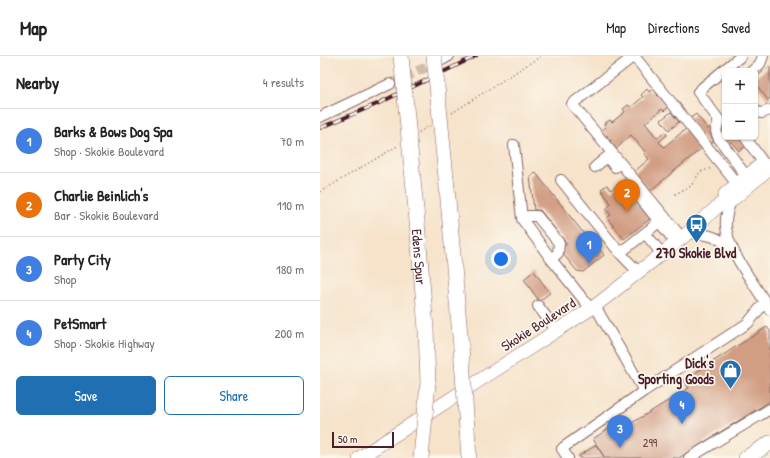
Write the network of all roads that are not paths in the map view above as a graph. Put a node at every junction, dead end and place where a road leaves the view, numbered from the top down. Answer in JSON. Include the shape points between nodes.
{"nodes":[{"id":1,"x":401,"y":56,"type":"edge"},
{"id":2,"x":741,"y":56,"type":"edge"},
{"id":3,"x":763,"y":56,"type":"edge"},
{"id":4,"x":442,"y":57,"type":"edge"},
{"id":5,"x":755,"y":68,"type":"edge"},
{"id":6,"x":390,"y":84,"type":"tunnel mouth"},
{"id":7,"x":770,"y":110,"type":"edge"},
{"id":8,"x":758,"y":112,"type":"edge"},
{"id":9,"x":320,"y":117,"type":"edge"},
{"id":10,"x":722,"y":119,"type":"edge"},
{"id":11,"x":748,"y":140,"type":"edge"},
{"id":12,"x":514,"y":146,"type":"dead end"},
{"id":13,"x":768,"y":164,"type":"edge"},
{"id":14,"x":595,"y":167,"type":"dead end"},
{"id":15,"x":561,"y":180,"type":"dead end"},
{"id":16,"x":742,"y":180,"type":"junction"},
{"id":17,"x":728,"y":201,"type":"junction"},
{"id":18,"x":522,"y":219,"type":"junction"},
{"id":19,"x":662,"y":219,"type":"junction"},
{"id":20,"x":645,"y":233,"type":"junction"},
{"id":21,"x":682,"y":238,"type":"junction"},
{"id":22,"x":734,"y":252,"type":"junction"},
{"id":23,"x":620,"y":253,"type":"junction"},
{"id":24,"x":662,"y":254,"type":"junction"},
{"id":25,"x":551,"y":259,"type":"junction"},
{"id":26,"x":638,"y":272,"type":"junction"},
{"id":27,"x":770,"y":290,"type":"edge"},
{"id":28,"x":538,"y":306,"type":"dead end"},
{"id":29,"x":768,"y":306,"type":"edge"},
{"id":30,"x":593,"y":307,"type":"junction"},
{"id":31,"x":556,"y":331,"type":"junction"},
{"id":32,"x":644,"y":391,"type":"junction"},
{"id":33,"x":770,"y":409,"type":"edge"},
{"id":34,"x":770,"y":443,"type":"edge"},
{"id":35,"x":359,"y":458,"type":"edge"},
{"id":36,"x":421,"y":458,"type":"edge"},
{"id":37,"x":469,"y":458,"type":"edge"},
{"id":38,"x":568,"y":458,"type":"edge"},
{"id":39,"x":688,"y":458,"type":"edge"},
{"id":40,"x":746,"y":458,"type":"edge"}],
"edges":[{"from":1,"to":36,"type":"highway","name":"Edens Spur","bridge":true,"via":[[426,328],[428,383]]},
{"from":2,"to":10,"type":"lane","via":[[698,92]]},
{"from":3,"to":5,"type":"lane"},
{"from":4,"to":37,"type":"highway","bridge":true,"via":[[447,188]]},
{"from":6,"to":9,"type":"lane"},
{"from":7,"to":8,"type":"lane"},
{"from":10,"to":16,"type":"lane","via":[[716,131]]},
{"from":11,"to":13,"type":"lane"},
{"from":12,"to":18,"type":"lane"},
{"from":13,"to":16,"type":"main road","name":"Skokie Boulevard","via":[[759,166]]},
{"from":13,"to":17,"type":"main road","name":"Skokie Boulevard","via":[[765,172]]},
{"from":14,"to":19,"type":"lane","via":[[607,157]]},
{"from":15,"to":23,"type":"lane"},
{"from":16,"to":17,"type":"main road","name":"Skokie Boulevard","via":[[725,194]]},
{"from":16,"to":19,"type":"lane","via":[[634,56],[572,104]]},
{"from":17,"to":21,"type":"main road","name":"Skokie Boulevard"},
{"from":17,"to":22,"type":"lane","via":[[727,236]]},
{"from":18,"to":25,"type":"lane"},
{"from":18,"to":25,"type":"lane","via":[[537,216],[559,243],[558,252]]},
{"from":19,"to":20,"type":"lane"},
{"from":19,"to":21,"type":"lane"},
{"from":20,"to":23,"type":"lane"},
{"from":20,"to":24,"type":"lane"},
{"from":21,"to":22,"type":"lane","via":[[707,235],[717,237]]},
{"from":21,"to":24,"type":"main road","name":"Skokie Boulevard"},
{"from":22,"to":29,"type":"lane"},
{"from":23,"to":26,"type":"lane"},
{"from":24,"to":26,"type":"main road","name":"Skokie Boulevard"},
{"from":25,"to":30,"type":"lane"},
{"from":26,"to":30,"type":"main road","name":"Skokie Boulevard"},
{"from":27,"to":29,"type":"lane"},
{"from":28,"to":31,"type":"lane"},
{"from":29,"to":32,"type":"lane","via":[[748,323]]},
{"from":30,"to":31,"type":"main road","name":"Skokie Boulevard"},
{"from":30,"to":32,"type":"lane"},
{"from":31,"to":35,"type":"main road","name":"Skokie Boulevard"},
{"from":32,"to":38,"type":"lane","via":[[562,449]]},
{"from":33,"to":39,"type":"lane"},
{"from":34,"to":40,"type":"highway"}]}
